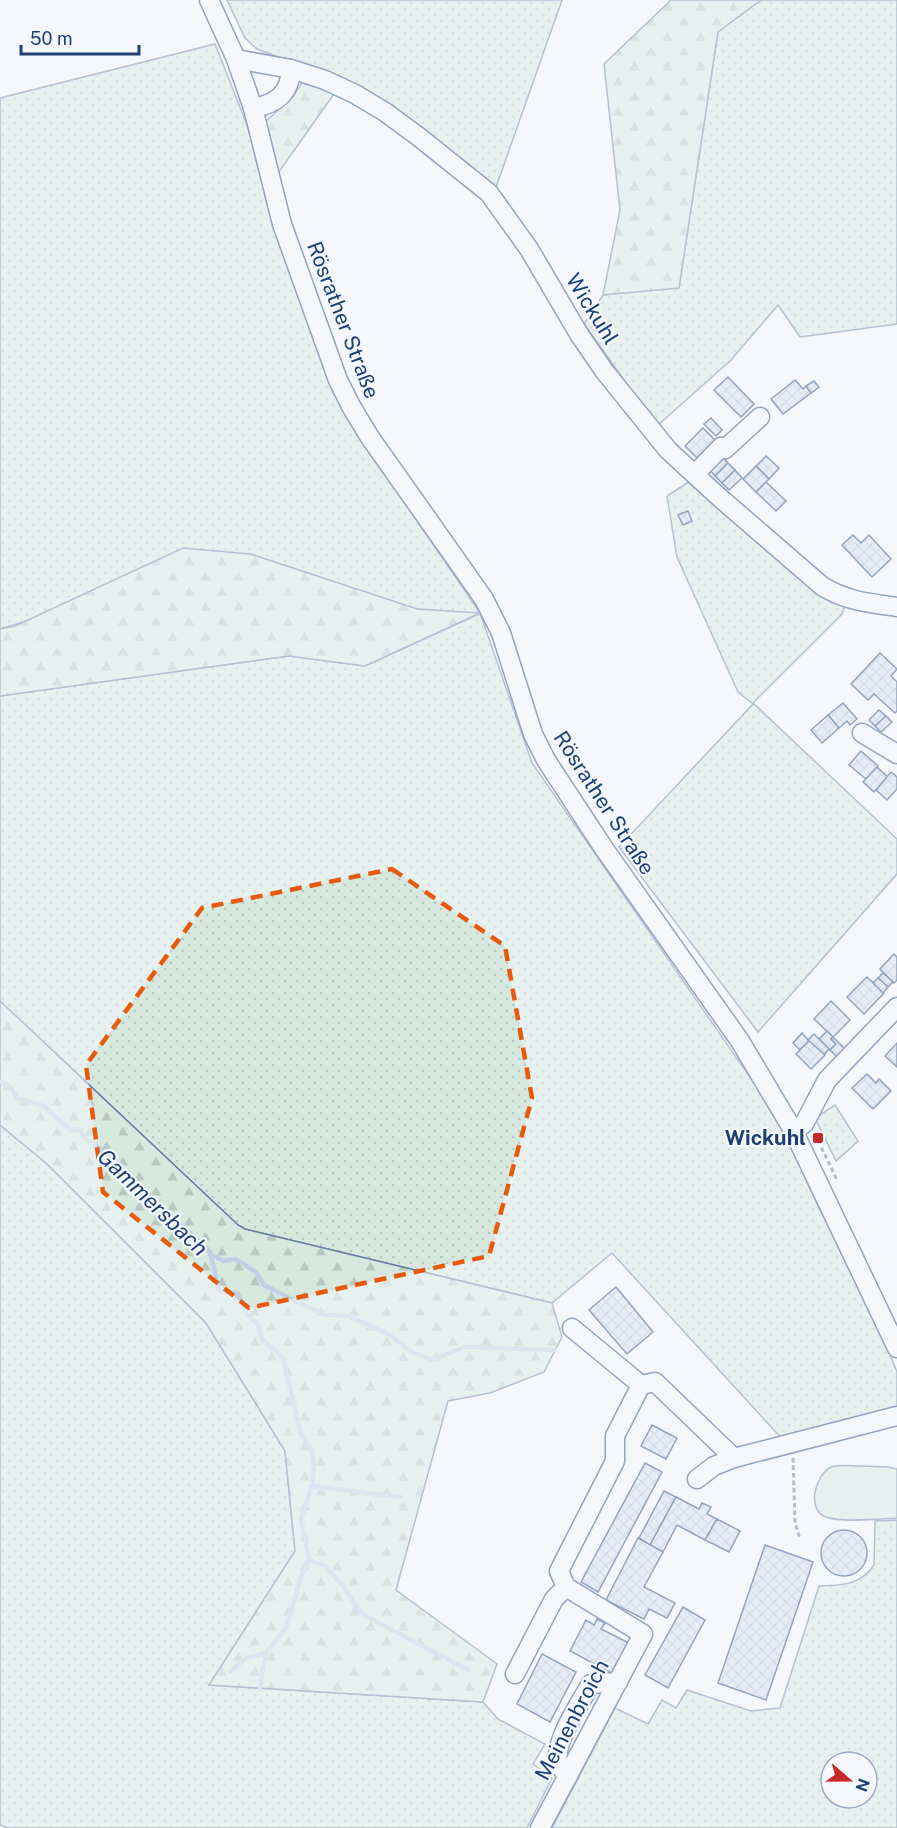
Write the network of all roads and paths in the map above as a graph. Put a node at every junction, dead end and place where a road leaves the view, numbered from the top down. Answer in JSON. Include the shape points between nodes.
{"nodes":[{"id":1,"x":209,"y":0,"type":"edge"},
{"id":2,"x":236,"y":59,"type":"junction"},
{"id":3,"x":291,"y":69,"type":"junction"},
{"id":4,"x":253,"y":108,"type":"junction"},
{"id":5,"x":760,"y":417,"type":"dead end"},
{"id":6,"x":695,"y":474,"type":"junction"},
{"id":7,"x":897,"y":607,"type":"edge"},
{"id":8,"x":862,"y":733,"type":"dead end"},
{"id":9,"x":897,"y":754,"type":"edge"},
{"id":10,"x":897,"y":1007,"type":"edge"},
{"id":11,"x":793,"y":1130,"type":"junction"},
{"id":12,"x":819,"y":1140,"type":"dead end"},
{"id":13,"x":829,"y":1160,"type":"dead end"},
{"id":14,"x":572,"y":1328,"type":"dead end"},
{"id":15,"x":897,"y":1348,"type":"edge"},
{"id":16,"x":641,"y":1385,"type":"junction"},
{"id":17,"x":897,"y":1416,"type":"edge"},
{"id":18,"x":792,"y":1442,"type":"junction"},
{"id":19,"x":734,"y":1458,"type":"junction"},
{"id":20,"x":697,"y":1479,"type":"dead end"},
{"id":21,"x":800,"y":1539,"type":"dead end"},
{"id":22,"x":566,"y":1587,"type":"junction"},
{"id":23,"x":515,"y":1674,"type":"dead end"},
{"id":24,"x":540,"y":1828,"type":"edge"}],
"edges":[{"from":1,"to":2,"type":"street","name":"Rösrather Straße"},
{"from":2,"to":3,"type":"street","name":"Wickuhl"},
{"from":2,"to":4,"type":"street","name":"Rösrather Straße"},
{"from":3,"to":4,"type":"street","via":[[281,97]]},
{"from":3,"to":6,"type":"street","name":"Wickuhl","via":[[325,80],[385,112],[489,193],[529,249],[605,372],[668,450]]},
{"from":4,"to":11,"type":"street","name":"Rösrather Straße","via":[[282,225],[351,406],[484,599],[501,633],[533,734],[546,760],[603,848],[740,1041]]},
{"from":5,"to":6,"type":"street","via":[[725,449],[721,447]]},
{"from":6,"to":7,"type":"street","name":"Wickuhl","via":[[822,586],[848,599]]},
{"from":8,"to":9,"type":"street"},
{"from":10,"to":11,"type":"street","via":[[827,1080],[804,1124]]},
{"from":11,"to":15,"type":"street","name":"Rösrather Straße"},
{"from":12,"to":13,"type":"path"},
{"from":14,"to":16,"type":"street"},
{"from":16,"to":19,"type":"street","via":[[656,1383]]},
{"from":16,"to":22,"type":"street","via":[[615,1436],[615,1461],[559,1571]]},
{"from":17,"to":18,"type":"street"},
{"from":18,"to":19,"type":"street"},
{"from":18,"to":21,"type":"path","via":[[795,1523]]},
{"from":19,"to":20,"type":"street"},
{"from":22,"to":23,"type":"street","via":[[554,1599]]},
{"from":22,"to":24,"type":"street","name":"Meinenbroich","via":[[643,1634]]}]}
